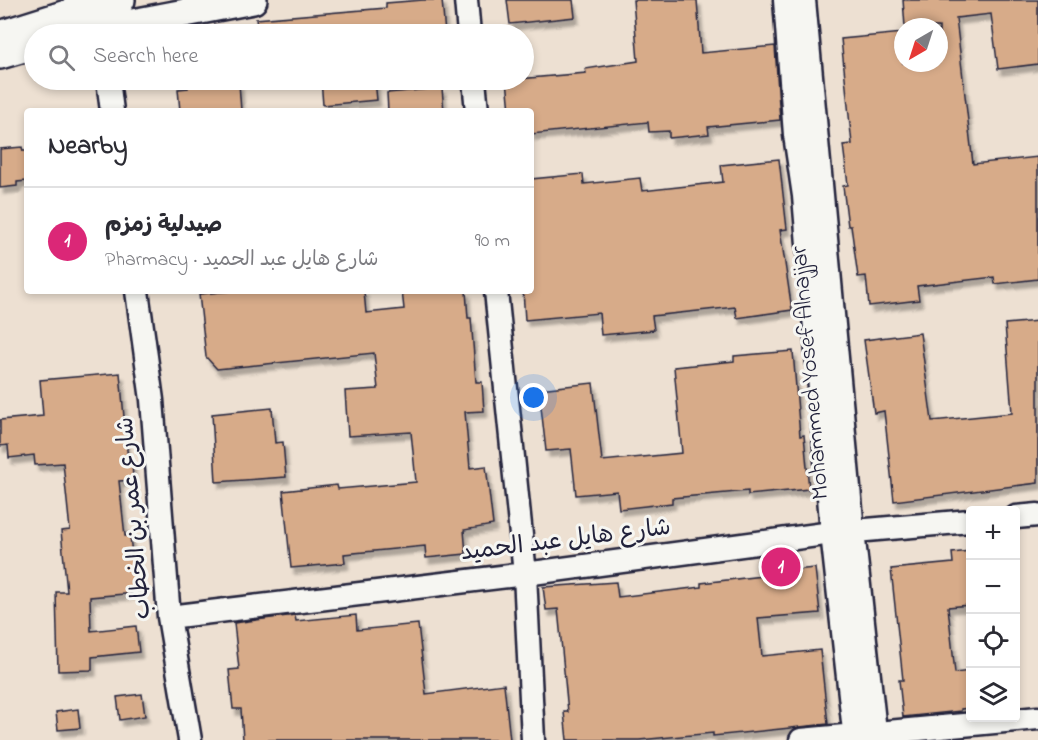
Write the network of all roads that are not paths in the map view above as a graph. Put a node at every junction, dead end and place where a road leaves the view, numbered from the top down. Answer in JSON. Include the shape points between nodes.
{"nodes":[{"id":1,"x":253,"y":0,"type":"edge"},
{"id":2,"x":466,"y":0,"type":"edge"},
{"id":3,"x":785,"y":0,"type":"edge"},
{"id":4,"x":804,"y":0,"type":"edge"},
{"id":5,"x":99,"y":17,"type":"edge"},
{"id":6,"x":60,"y":24,"type":"edge"},
{"id":7,"x":468,"y":24,"type":"edge"},
{"id":8,"x":24,"y":31,"type":"edge"},
{"id":9,"x":0,"y":35,"type":"edge"},
{"id":10,"x":24,"y":48,"type":"edge"},
{"id":11,"x":0,"y":54,"type":"edge"},
{"id":12,"x":109,"y":90,"type":"edge"},
{"id":13,"x":475,"y":90,"type":"edge"},
{"id":14,"x":112,"y":108,"type":"edge"},
{"id":15,"x":477,"y":108,"type":"edge"},
{"id":16,"x":137,"y":294,"type":"edge"},
{"id":17,"x":496,"y":294,"type":"edge"},
{"id":18,"x":1038,"y":515,"type":"edge"},
{"id":19,"x":1020,"y":517,"type":"edge"},
{"id":20,"x":966,"y":521,"type":"edge"},
{"id":21,"x":842,"y":532,"type":"junction"},
{"id":22,"x":525,"y":574,"type":"junction"},
{"id":23,"x":169,"y":617,"type":"junction"},
{"id":24,"x":1038,"y":717,"type":"edge"},
{"id":25,"x":865,"y":737,"type":"edge"},
{"id":26,"x":190,"y":740,"type":"edge"},
{"id":27,"x":533,"y":740,"type":"edge"},
{"id":28,"x":801,"y":740,"type":"edge"}],
"edges":[{"from":1,"to":5,"type":"main road"},
{"from":2,"to":7,"type":"street"},
{"from":3,"to":21,"type":"street","name":"Mohammed Yosef Alnajjar","via":[[795,135]]},
{"from":4,"to":21,"type":"street","name":"Mohammed Yosef Alnajjar"},
{"from":5,"to":6,"type":"main road"},
{"from":8,"to":9,"type":"main road"},
{"from":10,"to":11,"type":"main road"},
{"from":12,"to":14,"type":"street"},
{"from":13,"to":15,"type":"street"},
{"from":16,"to":23,"type":"street","name":"شارع عمر بن الخطاب","via":[[152,400]]},
{"from":17,"to":22,"type":"street"},
{"from":18,"to":19,"type":"street"},
{"from":20,"to":21,"type":"street","name":"شارع هايل عبد الحميد"},
{"from":21,"to":22,"type":"street","name":"شارع هايل عبد الحميد"},
{"from":21,"to":25,"type":"street","name":"Mohammed Yosef Alnajjar"},
{"from":22,"to":23,"type":"street","name":"شارع هايل عبد الحميد"},
{"from":22,"to":27,"type":"street"},
{"from":23,"to":26,"type":"street","name":"شارع عمر بن الخطاب"},
{"from":24,"to":25,"type":"street"},
{"from":25,"to":28,"type":"street"}]}
